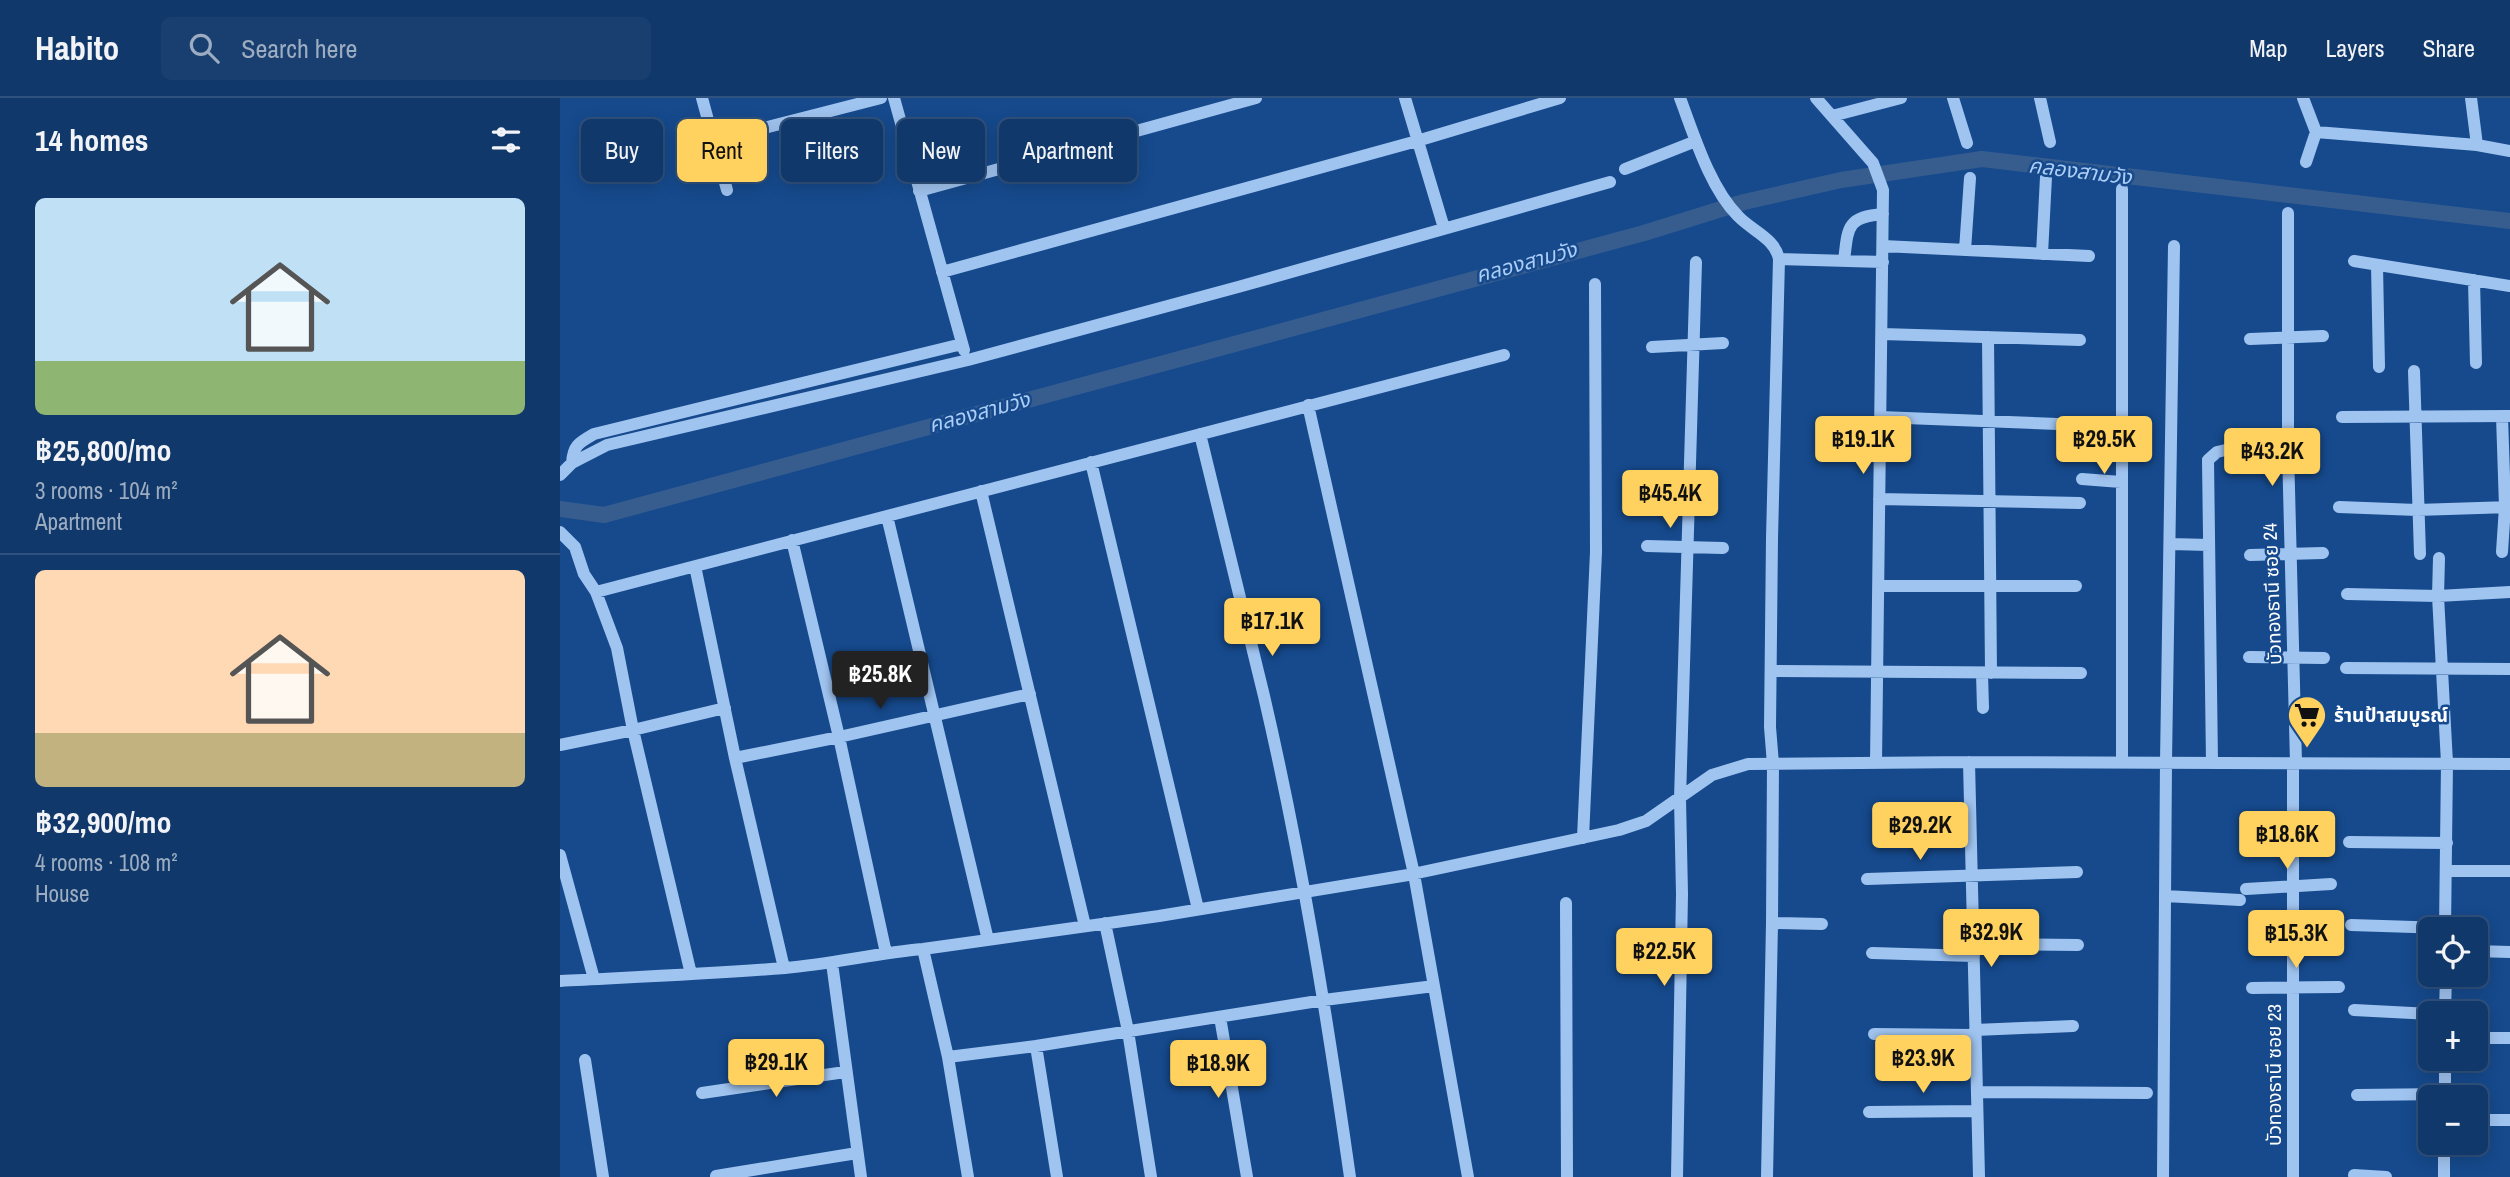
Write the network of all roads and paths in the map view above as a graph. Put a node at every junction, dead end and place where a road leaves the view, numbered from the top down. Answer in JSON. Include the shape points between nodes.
{"nodes":[{"id":1,"x":702,"y":98,"type":"edge"},
{"id":2,"x":881,"y":98,"type":"edge"},
{"id":3,"x":894,"y":98,"type":"edge"},
{"id":4,"x":1256,"y":98,"type":"edge"},
{"id":5,"x":1405,"y":98,"type":"edge"},
{"id":6,"x":1560,"y":98,"type":"edge"},
{"id":7,"x":1680,"y":98,"type":"edge"},
{"id":8,"x":1816,"y":98,"type":"edge"},
{"id":9,"x":1901,"y":98,"type":"edge"},
{"id":10,"x":1953,"y":98,"type":"edge"},
{"id":11,"x":2039,"y":98,"type":"edge"},
{"id":12,"x":2303,"y":98,"type":"edge"},
{"id":13,"x":2472,"y":98,"type":"edge"},
{"id":14,"x":1832,"y":116,"type":"junction"},
{"id":15,"x":707,"y":119,"type":"edge"},
{"id":16,"x":767,"y":127,"type":"edge"},
{"id":17,"x":2316,"y":132,"type":"junction"},
{"id":18,"x":1417,"y":141,"type":"junction"},
{"id":19,"x":1696,"y":141,"type":"junction"},
{"id":20,"x":2050,"y":142,"type":"dead end"},
{"id":21,"x":1967,"y":143,"type":"dead end"},
{"id":22,"x":2477,"y":145,"type":"junction"},
{"id":23,"x":2510,"y":151,"type":"edge"},
{"id":24,"x":2306,"y":162,"type":"dead end"},
{"id":25,"x":1625,"y":169,"type":"dead end"},
{"id":26,"x":2046,"y":177,"type":"dead end"},
{"id":27,"x":1970,"y":178,"type":"dead end"},
{"id":28,"x":725,"y":182,"type":"edge"},
{"id":29,"x":1610,"y":182,"type":"dead end"},
{"id":30,"x":2123,"y":189,"type":"dead end"},
{"id":31,"x":727,"y":190,"type":"dead end"},
{"id":32,"x":919,"y":191,"type":"junction"},
{"id":33,"x":2288,"y":213,"type":"dead end"},
{"id":34,"x":1883,"y":214,"type":"junction"},
{"id":35,"x":1444,"y":228,"type":"junction"},
{"id":36,"x":1882,"y":246,"type":"junction"},
{"id":37,"x":2174,"y":246,"type":"dead end"},
{"id":38,"x":1965,"y":250,"type":"junction"},
{"id":39,"x":2042,"y":254,"type":"junction"},
{"id":40,"x":2089,"y":256,"type":"dead end"},
{"id":41,"x":1779,"y":259,"type":"junction"},
{"id":42,"x":1844,"y":261,"type":"junction"},
{"id":43,"x":2354,"y":261,"type":"dead end"},
{"id":44,"x":1696,"y":262,"type":"dead end"},
{"id":45,"x":1883,"y":262,"type":"junction"},
{"id":46,"x":2378,"y":265,"type":"junction"},
{"id":47,"x":942,"y":272,"type":"junction"},
{"id":48,"x":2474,"y":281,"type":"junction"},
{"id":49,"x":1595,"y":284,"type":"dead end"},
{"id":50,"x":2510,"y":286,"type":"edge"},
{"id":51,"x":1882,"y":334,"type":"junction"},
{"id":52,"x":2323,"y":336,"type":"dead end"},
{"id":53,"x":1988,"y":337,"type":"junction"},
{"id":54,"x":2288,"y":337,"type":"junction"},
{"id":55,"x":2250,"y":339,"type":"dead end"},
{"id":56,"x":2080,"y":340,"type":"dead end"},
{"id":57,"x":1693,"y":343,"type":"junction"},
{"id":58,"x":1723,"y":343,"type":"dead end"},
{"id":59,"x":962,"y":344,"type":"junction"},
{"id":60,"x":1652,"y":347,"type":"dead end"},
{"id":61,"x":1504,"y":355,"type":"dead end"},
{"id":62,"x":968,"y":360,"type":"junction"},
{"id":63,"x":2476,"y":363,"type":"dead end"},
{"id":64,"x":2379,"y":368,"type":"dead end"},
{"id":65,"x":2414,"y":371,"type":"dead end"},
{"id":66,"x":1308,"y":405,"type":"junction"},
{"id":67,"x":2416,"y":416,"type":"junction"},
{"id":68,"x":2506,"y":416,"type":"edge"},
{"id":69,"x":1880,"y":417,"type":"junction"},
{"id":70,"x":2342,"y":417,"type":"dead end"},
{"id":71,"x":1989,"y":421,"type":"junction"},
{"id":72,"x":2083,"y":425,"type":"dead end"},
{"id":73,"x":1200,"y":433,"type":"junction"},
{"id":74,"x":2288,"y":450,"type":"junction"},
{"id":75,"x":1091,"y":462,"type":"junction"},
{"id":76,"x":572,"y":463,"type":"junction"},
{"id":77,"x":560,"y":475,"type":"edge"},
{"id":78,"x":2082,"y":480,"type":"dead end"},
{"id":79,"x":2121,"y":482,"type":"junction"},
{"id":80,"x":981,"y":491,"type":"junction"},
{"id":81,"x":1880,"y":499,"type":"junction"},
{"id":82,"x":1991,"y":501,"type":"junction"},
{"id":83,"x":2080,"y":503,"type":"dead end"},
{"id":84,"x":2339,"y":507,"type":"dead end"},
{"id":85,"x":2507,"y":507,"type":"edge"},
{"id":86,"x":2417,"y":510,"type":"junction"},
{"id":87,"x":887,"y":516,"type":"junction"},
{"id":88,"x":560,"y":532,"type":"edge"},
{"id":89,"x":792,"y":540,"type":"junction"},
{"id":90,"x":2171,"y":544,"type":"junction"},
{"id":91,"x":2209,"y":545,"type":"junction"},
{"id":92,"x":1647,"y":546,"type":"dead end"},
{"id":93,"x":1686,"y":547,"type":"junction"},
{"id":94,"x":1723,"y":548,"type":"dead end"},
{"id":95,"x":2502,"y":552,"type":"dead end"},
{"id":96,"x":2290,"y":553,"type":"junction"},
{"id":97,"x":2323,"y":553,"type":"dead end"},
{"id":98,"x":2420,"y":554,"type":"dead end"},
{"id":99,"x":2250,"y":555,"type":"dead end"},
{"id":100,"x":2439,"y":558,"type":"dead end"},
{"id":101,"x":695,"y":566,"type":"junction"},
{"id":102,"x":1879,"y":586,"type":"junction"},
{"id":103,"x":1989,"y":586,"type":"junction"},
{"id":104,"x":2076,"y":586,"type":"dead end"},
{"id":105,"x":596,"y":592,"type":"junction"},
{"id":106,"x":2510,"y":592,"type":"edge"},
{"id":107,"x":2347,"y":594,"type":"dead end"},
{"id":108,"x":2438,"y":596,"type":"junction"},
{"id":109,"x":2249,"y":657,"type":"dead end"},
{"id":110,"x":2293,"y":657,"type":"junction"},
{"id":111,"x":2323,"y":658,"type":"dead end"},
{"id":112,"x":2346,"y":668,"type":"dead end"},
{"id":113,"x":2442,"y":668,"type":"junction"},
{"id":114,"x":2510,"y":669,"type":"edge"},
{"id":115,"x":1771,"y":671,"type":"junction"},
{"id":116,"x":1878,"y":673,"type":"junction"},
{"id":117,"x":1986,"y":673,"type":"junction"},
{"id":118,"x":2081,"y":673,"type":"dead end"},
{"id":119,"x":1030,"y":694,"type":"junction"},
{"id":120,"x":725,"y":708,"type":"junction"},
{"id":121,"x":1983,"y":708,"type":"dead end"},
{"id":122,"x":936,"y":715,"type":"junction"},
{"id":123,"x":633,"y":730,"type":"junction"},
{"id":124,"x":839,"y":737,"type":"junction"},
{"id":125,"x":560,"y":745,"type":"edge"},
{"id":126,"x":735,"y":758,"type":"junction"},
{"id":127,"x":1969,"y":762,"type":"junction"},
{"id":128,"x":2166,"y":762,"type":"junction"},
{"id":129,"x":1876,"y":763,"type":"junction"},
{"id":130,"x":2122,"y":763,"type":"junction"},
{"id":131,"x":2212,"y":763,"type":"junction"},
{"id":132,"x":2295,"y":763,"type":"junction"},
{"id":133,"x":2447,"y":763,"type":"junction"},
{"id":134,"x":1773,"y":764,"type":"junction"},
{"id":135,"x":2510,"y":764,"type":"edge"},
{"id":136,"x":1680,"y":799,"type":"junction"},
{"id":137,"x":1583,"y":838,"type":"junction"},
{"id":138,"x":2350,"y":842,"type":"dead end"},
{"id":139,"x":2447,"y":843,"type":"junction"},
{"id":140,"x":560,"y":855,"type":"edge"},
{"id":141,"x":2446,"y":871,"type":"junction"},
{"id":142,"x":2510,"y":871,"type":"edge"},
{"id":143,"x":2077,"y":872,"type":"dead end"},
{"id":144,"x":1413,"y":874,"type":"junction"},
{"id":145,"x":1973,"y":877,"type":"junction"},
{"id":146,"x":1867,"y":879,"type":"dead end"},
{"id":147,"x":2331,"y":884,"type":"dead end"},
{"id":148,"x":2293,"y":888,"type":"junction"},
{"id":149,"x":1304,"y":892,"type":"junction"},
{"id":150,"x":2165,"y":896,"type":"junction"},
{"id":151,"x":1566,"y":904,"type":"dead end"},
{"id":152,"x":1198,"y":909,"type":"junction"},
{"id":153,"x":2445,"y":917,"type":"edge"},
{"id":154,"x":1105,"y":923,"type":"junction"},
{"id":155,"x":1772,"y":923,"type":"junction"},
{"id":156,"x":1822,"y":924,"type":"dead end"},
{"id":157,"x":2351,"y":925,"type":"dead end"},
{"id":158,"x":1085,"y":926,"type":"junction"},
{"id":159,"x":2418,"y":928,"type":"edge"},
{"id":160,"x":988,"y":940,"type":"junction"},
{"id":161,"x":2078,"y":944,"type":"dead end"},
{"id":162,"x":923,"y":949,"type":"junction"},
{"id":163,"x":1974,"y":950,"type":"junction"},
{"id":164,"x":2488,"y":951,"type":"edge"},
{"id":165,"x":2510,"y":952,"type":"edge"},
{"id":166,"x":886,"y":953,"type":"junction"},
{"id":167,"x":1872,"y":953,"type":"dead end"},
{"id":168,"x":832,"y":963,"type":"junction"},
{"id":169,"x":784,"y":968,"type":"junction"},
{"id":170,"x":691,"y":974,"type":"junction"},
{"id":171,"x":594,"y":979,"type":"junction"},
{"id":172,"x":560,"y":981,"type":"edge"},
{"id":173,"x":1434,"y":986,"type":"junction"},
{"id":174,"x":2293,"y":987,"type":"junction"},
{"id":175,"x":2339,"y":987,"type":"dead end"},
{"id":176,"x":2252,"y":988,"type":"dead end"},
{"id":177,"x":1324,"y":1000,"type":"junction"},
{"id":178,"x":2354,"y":1010,"type":"dead end"},
{"id":179,"x":2418,"y":1012,"type":"edge"},
{"id":180,"x":1220,"y":1017,"type":"junction"},
{"id":181,"x":2073,"y":1026,"type":"dead end"},
{"id":182,"x":1128,"y":1031,"type":"junction"},
{"id":183,"x":1975,"y":1033,"type":"junction"},
{"id":184,"x":1874,"y":1034,"type":"dead end"},
{"id":185,"x":2488,"y":1038,"type":"edge"},
{"id":186,"x":2510,"y":1038,"type":"edge"},
{"id":187,"x":1036,"y":1045,"type":"junction"},
{"id":188,"x":948,"y":1057,"type":"junction"},
{"id":189,"x":585,"y":1060,"type":"dead end"},
{"id":190,"x":845,"y":1072,"type":"junction"},
{"id":191,"x":1977,"y":1092,"type":"junction"},
{"id":192,"x":702,"y":1093,"type":"dead end"},
{"id":193,"x":2147,"y":1093,"type":"dead end"},
{"id":194,"x":2357,"y":1095,"type":"dead end"},
{"id":195,"x":2418,"y":1096,"type":"edge"},
{"id":196,"x":1977,"y":1111,"type":"junction"},
{"id":197,"x":1869,"y":1112,"type":"dead end"},
{"id":198,"x":2488,"y":1120,"type":"edge"},
{"id":199,"x":2510,"y":1120,"type":"edge"},
{"id":200,"x":857,"y":1153,"type":"junction"},
{"id":201,"x":2444,"y":1155,"type":"edge"},
{"id":202,"x":2354,"y":1175,"type":"dead end"},
{"id":203,"x":716,"y":1176,"type":"edge"},
{"id":204,"x":603,"y":1177,"type":"edge"},
{"id":205,"x":860,"y":1177,"type":"edge"},
{"id":206,"x":968,"y":1177,"type":"edge"},
{"id":207,"x":1057,"y":1177,"type":"edge"},
{"id":208,"x":1151,"y":1177,"type":"edge"},
{"id":209,"x":1247,"y":1177,"type":"edge"},
{"id":210,"x":1350,"y":1177,"type":"edge"},
{"id":211,"x":1468,"y":1177,"type":"edge"},
{"id":212,"x":1567,"y":1177,"type":"edge"},
{"id":213,"x":1677,"y":1177,"type":"edge"},
{"id":214,"x":1767,"y":1177,"type":"edge"},
{"id":215,"x":1979,"y":1177,"type":"edge"},
{"id":216,"x":2163,"y":1177,"type":"edge"},
{"id":217,"x":2293,"y":1177,"type":"edge"},
{"id":218,"x":2386,"y":1177,"type":"edge"},
{"id":219,"x":2444,"y":1177,"type":"edge"}],
"edges":[{"from":1,"to":15,"type":"street"},
{"from":2,"to":16,"type":"street"},
{"from":3,"to":32,"type":"street"},
{"from":4,"to":32,"type":"street"},
{"from":5,"to":18,"type":"street"},
{"from":6,"to":18,"type":"street"},
{"from":7,"to":19,"type":"street"},
{"from":8,"to":14,"type":"street"},
{"from":9,"to":14,"type":"street"},
{"from":10,"to":21,"type":"street"},
{"from":11,"to":20,"type":"street"},
{"from":12,"to":17,"type":"street"},
{"from":13,"to":22,"type":"street"},
{"from":14,"to":34,"type":"street","via":[[1872,163],[1883,190]]},
{"from":17,"to":22,"type":"street"},
{"from":17,"to":24,"type":"street"},
{"from":18,"to":35,"type":"street"},
{"from":18,"to":47,"type":"street"},
{"from":19,"to":25,"type":"street"},
{"from":19,"to":41,"type":"street","via":[[1720,192],[1738,216],[1777,249]]},
{"from":22,"to":23,"type":"street"},
{"from":26,"to":39,"type":"street"},
{"from":27,"to":38,"type":"street"},
{"from":28,"to":31,"type":"street"},
{"from":29,"to":35,"type":"street"},
{"from":30,"to":79,"type":"street"},
{"from":32,"to":47,"type":"street"},
{"from":33,"to":54,"type":"street","name":"บัวทองธานี ซอย 24"},
{"from":34,"to":36,"type":"street"},
{"from":34,"to":42,"type":"street","via":[[1866,215],[1847,228]]},
{"from":35,"to":62,"type":"street"},
{"from":36,"to":38,"type":"street"},
{"from":36,"to":45,"type":"street"},
{"from":37,"to":90,"type":"street"},
{"from":38,"to":39,"type":"street"},
{"from":39,"to":40,"type":"street"},
{"from":41,"to":42,"type":"street"},
{"from":41,"to":115,"type":"street"},
{"from":42,"to":45,"type":"street"},
{"from":43,"to":46,"type":"street"},
{"from":44,"to":57,"type":"street"},
{"from":45,"to":51,"type":"street"},
{"from":46,"to":48,"type":"street"},
{"from":46,"to":64,"type":"street"},
{"from":47,"to":59,"type":"street"},
{"from":48,"to":50,"type":"street"},
{"from":48,"to":63,"type":"street"},
{"from":49,"to":137,"type":"street","via":[[1596,552]]},
{"from":51,"to":53,"type":"street"},
{"from":51,"to":69,"type":"street"},
{"from":52,"to":54,"type":"street"},
{"from":53,"to":56,"type":"street"},
{"from":53,"to":71,"type":"street"},
{"from":54,"to":55,"type":"street"},
{"from":54,"to":74,"type":"street","name":"บัวทองธานี ซอย 24"},
{"from":57,"to":58,"type":"street"},
{"from":57,"to":60,"type":"street"},
{"from":57,"to":93,"type":"street"},
{"from":59,"to":62,"type":"street"},
{"from":59,"to":76,"type":"street","via":[[594,434],[577,443]]},
{"from":61,"to":66,"type":"street"},
{"from":62,"to":76,"type":"street","via":[[607,445]]},
{"from":65,"to":67,"type":"street"},
{"from":66,"to":73,"type":"street"},
{"from":66,"to":144,"type":"street"},
{"from":67,"to":68,"type":"street"},
{"from":67,"to":70,"type":"street"},
{"from":67,"to":86,"type":"street"},
{"from":68,"to":85,"type":"street"},
{"from":69,"to":71,"type":"street"},
{"from":69,"to":81,"type":"street"},
{"from":71,"to":72,"type":"street"},
{"from":71,"to":82,"type":"street"},
{"from":73,"to":75,"type":"street"},
{"from":73,"to":149,"type":"street","via":[[1264,698]]},
{"from":74,"to":91,"type":"street","via":[[2230,449],[2208,460]]},
{"from":74,"to":96,"type":"street","name":"บัวทองธานี ซอย 24"},
{"from":75,"to":80,"type":"street"},
{"from":75,"to":152,"type":"street"},
{"from":76,"to":77,"type":"street"},
{"from":78,"to":79,"type":"street"},
{"from":79,"to":130,"type":"street"},
{"from":80,"to":87,"type":"street"},
{"from":80,"to":119,"type":"street"},
{"from":81,"to":82,"type":"street"},
{"from":81,"to":102,"type":"street"},
{"from":82,"to":83,"type":"street"},
{"from":82,"to":103,"type":"street"},
{"from":84,"to":86,"type":"street"},
{"from":85,"to":86,"type":"street"},
{"from":85,"to":95,"type":"street"},
{"from":86,"to":98,"type":"street"},
{"from":87,"to":89,"type":"street"},
{"from":87,"to":122,"type":"street"},
{"from":88,"to":105,"type":"street","via":[[575,547]]},
{"from":89,"to":101,"type":"street"},
{"from":89,"to":124,"type":"street"},
{"from":90,"to":91,"type":"street"},
{"from":90,"to":128,"type":"street"},
{"from":91,"to":131,"type":"street"},
{"from":92,"to":93,"type":"street"},
{"from":93,"to":94,"type":"street"},
{"from":93,"to":136,"type":"street"},
{"from":96,"to":97,"type":"street"},
{"from":96,"to":99,"type":"street"},
{"from":96,"to":110,"type":"street","name":"บัวทองธานี ซอย 24"},
{"from":100,"to":108,"type":"street"},
{"from":101,"to":105,"type":"street"},
{"from":101,"to":120,"type":"street"},
{"from":102,"to":103,"type":"street"},
{"from":102,"to":116,"type":"street"},
{"from":103,"to":104,"type":"street"},
{"from":103,"to":117,"type":"street"},
{"from":105,"to":123,"type":"street","via":[[617,648]]},
{"from":106,"to":108,"type":"street"},
{"from":107,"to":108,"type":"street"},
{"from":108,"to":113,"type":"street"},
{"from":109,"to":110,"type":"street"},
{"from":110,"to":111,"type":"street"},
{"from":110,"to":132,"type":"street","name":"บัวทองธานี ซอย 24"},
{"from":112,"to":113,"type":"street"},
{"from":113,"to":114,"type":"street"},
{"from":113,"to":133,"type":"street"},
{"from":115,"to":116,"type":"street"},
{"from":115,"to":134,"type":"street"},
{"from":116,"to":117,"type":"street"},
{"from":116,"to":129,"type":"street"},
{"from":117,"to":118,"type":"street"},
{"from":117,"to":121,"type":"street"},
{"from":119,"to":122,"type":"street"},
{"from":119,"to":158,"type":"street"},
{"from":120,"to":123,"type":"street"},
{"from":120,"to":126,"type":"street"},
{"from":122,"to":124,"type":"street"},
{"from":122,"to":160,"type":"street"},
{"from":123,"to":125,"type":"street"},
{"from":123,"to":170,"type":"street"},
{"from":124,"to":126,"type":"street"},
{"from":124,"to":166,"type":"street"},
{"from":126,"to":169,"type":"street"},
{"from":127,"to":129,"type":"street"},
{"from":127,"to":130,"type":"street"},
{"from":127,"to":145,"type":"street"},
{"from":128,"to":130,"type":"street"},
{"from":128,"to":131,"type":"street"},
{"from":128,"to":150,"type":"street"},
{"from":129,"to":134,"type":"street"},
{"from":131,"to":132,"type":"street"},
{"from":132,"to":133,"type":"street"},
{"from":132,"to":148,"type":"street","name":"บัวทองธานี ซอย 23"},
{"from":133,"to":135,"type":"street"},
{"from":133,"to":139,"type":"street"},
{"from":134,"to":136,"type":"street","via":[[1748,764],[1712,775]]},
{"from":134,"to":155,"type":"street"},
{"from":136,"to":137,"type":"street","via":[[1646,821]]},
{"from":136,"to":213,"type":"street"},
{"from":137,"to":144,"type":"street"},
{"from":138,"to":139,"type":"street"},
{"from":139,"to":141,"type":"street"},
{"from":140,"to":171,"type":"street"},
{"from":141,"to":142,"type":"street"},
{"from":141,"to":153,"type":"street"},
{"from":143,"to":145,"type":"street"},
{"from":144,"to":149,"type":"street"},
{"from":144,"to":173,"type":"street"},
{"from":145,"to":146,"type":"street"},
{"from":145,"to":163,"type":"street"},
{"from":147,"to":148,"type":"street"},
{"from":148,"to":150,"type":"street","via":[[2243,895]]},
{"from":148,"to":174,"type":"street","name":"บัวทองธานี ซอย 23"},
{"from":149,"to":152,"type":"street"},
{"from":149,"to":177,"type":"street"},
{"from":150,"to":216,"type":"street"},
{"from":151,"to":212,"type":"street"},
{"from":152,"to":154,"type":"street"},
{"from":154,"to":158,"type":"street"},
{"from":154,"to":182,"type":"street"},
{"from":155,"to":156,"type":"street"},
{"from":155,"to":214,"type":"street"},
{"from":157,"to":159,"type":"street"},
{"from":158,"to":160,"type":"street"},
{"from":160,"to":162,"type":"street"},
{"from":161,"to":163,"type":"street"},
{"from":162,"to":166,"type":"street"},
{"from":162,"to":188,"type":"street"},
{"from":163,"to":167,"type":"street"},
{"from":163,"to":183,"type":"street"},
{"from":164,"to":165,"type":"street"},
{"from":166,"to":168,"type":"street"},
{"from":168,"to":169,"type":"street"},
{"from":168,"to":190,"type":"street"},
{"from":169,"to":170,"type":"street"},
{"from":170,"to":171,"type":"street"},
{"from":171,"to":172,"type":"street"},
{"from":173,"to":177,"type":"street"},
{"from":173,"to":211,"type":"street"},
{"from":174,"to":175,"type":"street"},
{"from":174,"to":176,"type":"street"},
{"from":174,"to":217,"type":"street","name":"บัวทองธานี ซอย 23"},
{"from":177,"to":180,"type":"street"},
{"from":177,"to":210,"type":"street"},
{"from":178,"to":179,"type":"street"},
{"from":180,"to":182,"type":"street"},
{"from":180,"to":209,"type":"street"},
{"from":181,"to":183,"type":"street"},
{"from":182,"to":187,"type":"street"},
{"from":182,"to":208,"type":"street"},
{"from":183,"to":184,"type":"street"},
{"from":183,"to":191,"type":"street"},
{"from":185,"to":186,"type":"street"},
{"from":187,"to":188,"type":"street"},
{"from":187,"to":207,"type":"street"},
{"from":188,"to":206,"type":"street"},
{"from":189,"to":204,"type":"street"},
{"from":190,"to":192,"type":"street"},
{"from":190,"to":200,"type":"street"},
{"from":191,"to":193,"type":"street"},
{"from":191,"to":196,"type":"street"},
{"from":194,"to":195,"type":"street"},
{"from":196,"to":197,"type":"street"},
{"from":196,"to":215,"type":"street"},
{"from":198,"to":199,"type":"street"},
{"from":200,"to":203,"type":"street"},
{"from":200,"to":205,"type":"street"},
{"from":201,"to":219,"type":"street"},
{"from":202,"to":218,"type":"street"}]}
